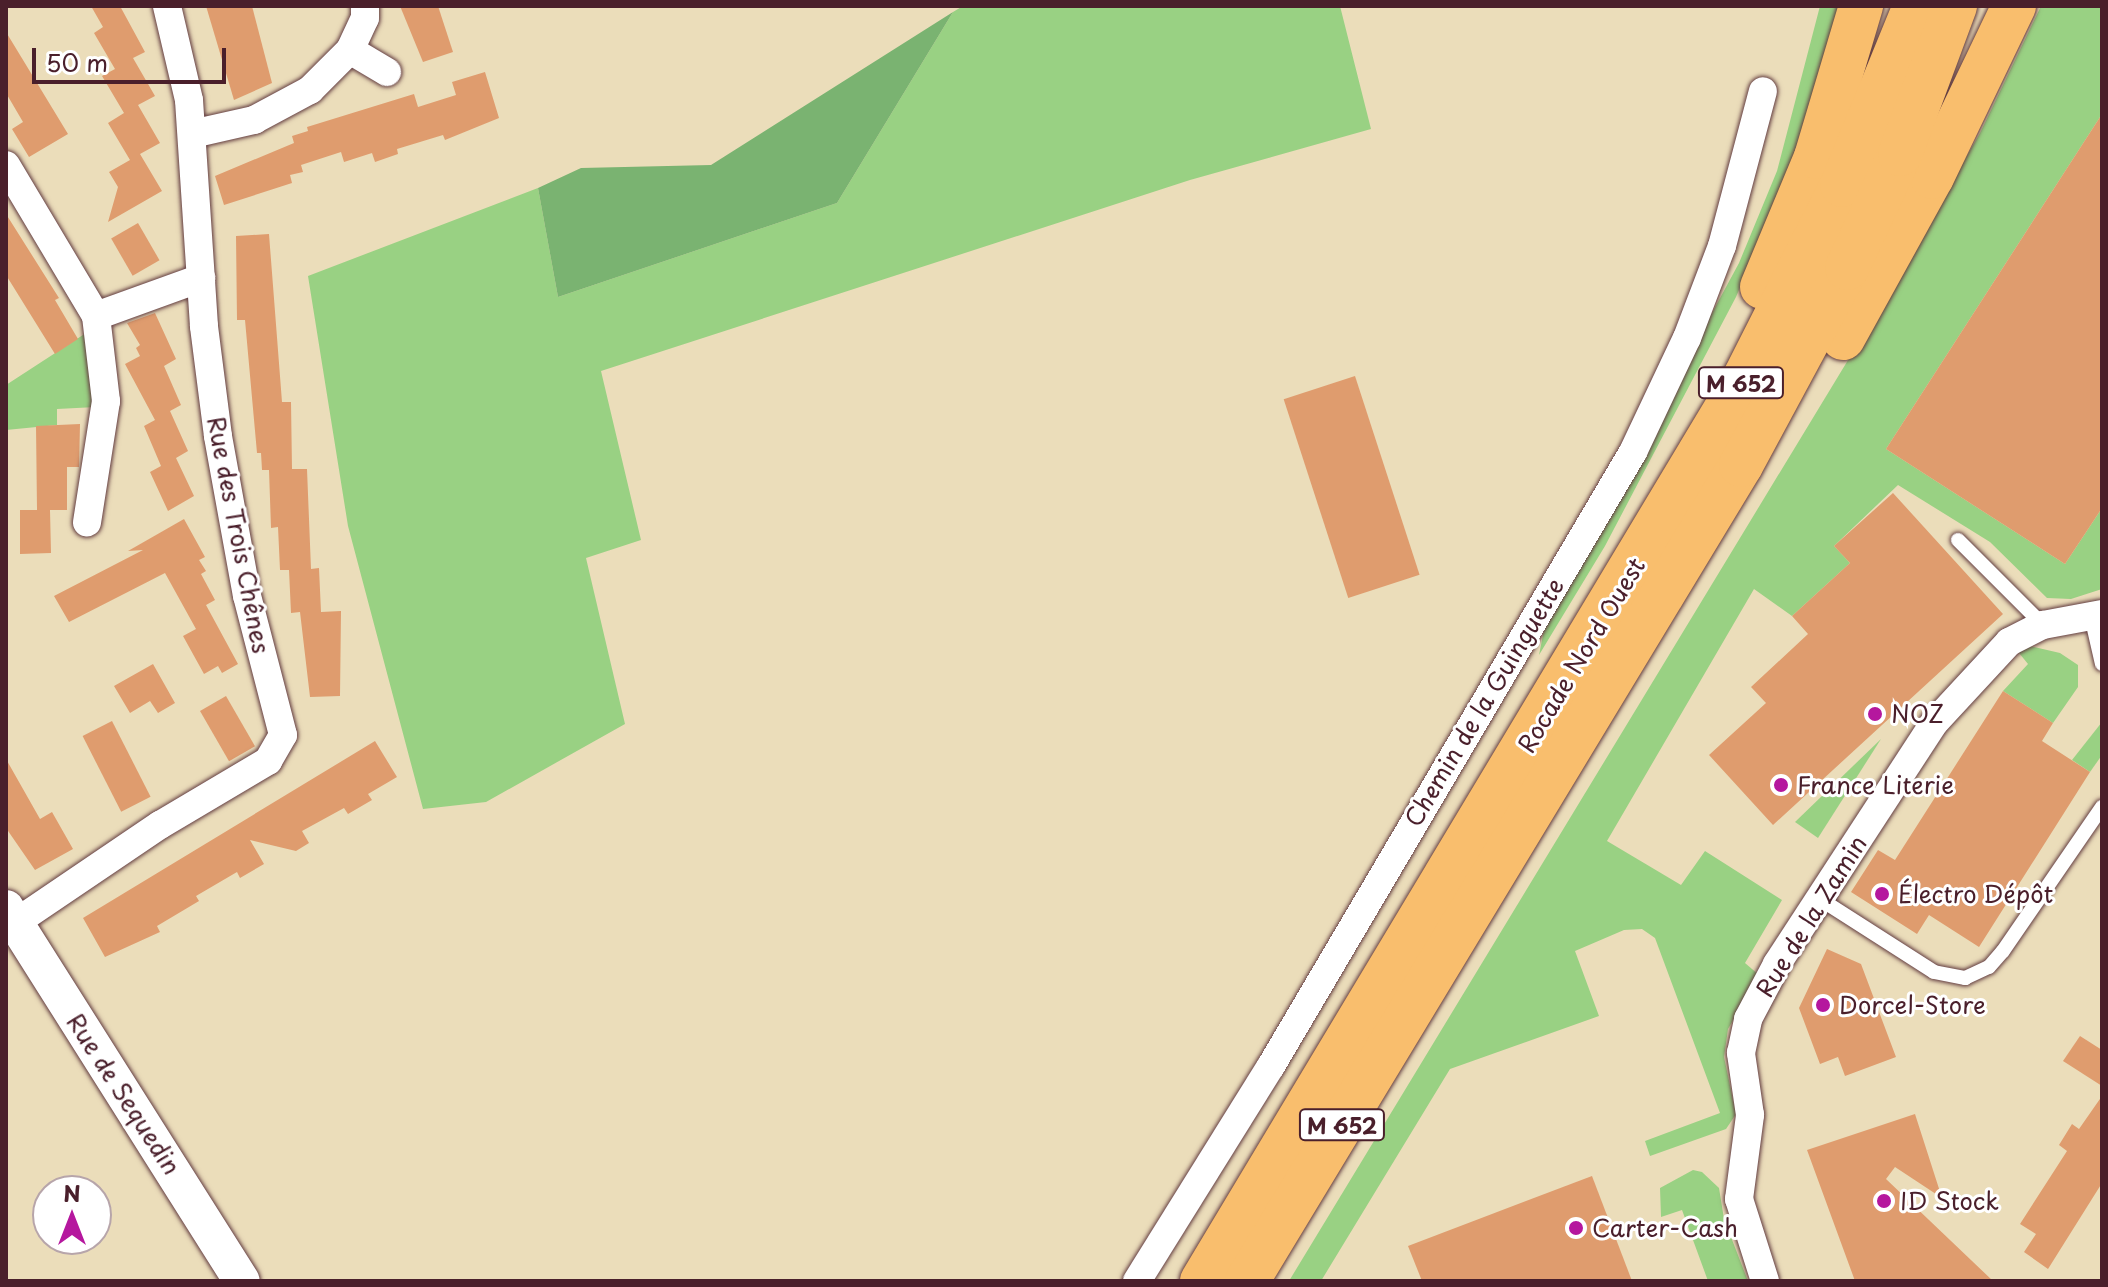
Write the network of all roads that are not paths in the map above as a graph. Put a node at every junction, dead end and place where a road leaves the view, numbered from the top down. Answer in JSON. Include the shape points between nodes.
{"nodes":[{"id":1,"x":167,"y":6,"type":"edge"},
{"id":2,"x":365,"y":6,"type":"edge"},
{"id":3,"x":1861,"y":6,"type":"edge"},
{"id":4,"x":1915,"y":6,"type":"edge"},
{"id":5,"x":1955,"y":6,"type":"edge"},
{"id":6,"x":2014,"y":6,"type":"edge"},
{"id":7,"x":350,"y":50,"type":"junction"},
{"id":8,"x":387,"y":72,"type":"dead end"},
{"id":9,"x":1763,"y":91,"type":"dead end"},
{"id":10,"x":192,"y":134,"type":"junction"},
{"id":11,"x":6,"y":165,"type":"edge"},
{"id":12,"x":201,"y":278,"type":"junction"},
{"id":13,"x":96,"y":316,"type":"junction"},
{"id":14,"x":87,"y":523,"type":"dead end"},
{"id":15,"x":1958,"y":540,"type":"dead end"},
{"id":16,"x":1683,"y":564,"type":"junction"},
{"id":17,"x":2096,"y":615,"type":"edge"},
{"id":18,"x":2043,"y":625,"type":"junction"},
{"id":19,"x":2102,"y":664,"type":"edge"},
{"id":20,"x":1530,"y":742,"type":"junction"},
{"id":21,"x":2102,"y":807,"type":"edge"},
{"id":22,"x":1820,"y":899,"type":"junction"},
{"id":23,"x":11,"y":916,"type":"edge"},
{"id":24,"x":242,"y":1281,"type":"edge"},
{"id":25,"x":1137,"y":1281,"type":"edge"},
{"id":26,"x":1202,"y":1281,"type":"edge"},
{"id":27,"x":1247,"y":1281,"type":"edge"},
{"id":28,"x":1765,"y":1281,"type":"edge"}],
"edges":[{"from":1,"to":10,"type":"street","name":"Rue des Trois Chênes","via":[[183,63]]},
{"from":2,"to":7,"type":"street"},
{"from":3,"to":20,"type":"highway","via":[[1816,157],[1755,301]]},
{"from":4,"to":20,"type":"highway","name":"Rocade Nord Ouest","number":"M 652","via":[[1842,185],[1777,317]]},
{"from":5,"to":16,"type":"highway","name":"Rocade Nord Ouest","number":"M 652","via":[[1900,154],[1847,268]]},
{"from":6,"to":16,"type":"highway","via":[[1932,177],[1840,343],[1764,465]]},
{"from":7,"to":8,"type":"street"},
{"from":7,"to":10,"type":"street","via":[[310,90],[275,112]]},
{"from":9,"to":25,"type":"street","name":"Chemin de la Guinguette","via":[[1722,246],[1633,452],[1271,1066]]},
{"from":10,"to":12,"type":"street","name":"Rue des Trois Chênes"},
{"from":11,"to":13,"type":"street"},
{"from":12,"to":13,"type":"street"},
{"from":12,"to":23,"type":"street","name":"Rue des Trois Chênes","via":[[226,483],[259,649],[281,725],[281,745],[268,761]]},
{"from":13,"to":14,"type":"street","via":[[106,401]]},
{"from":15,"to":18,"type":"lane"},
{"from":16,"to":27,"type":"highway","name":"Rocade Nord Ouest","number":"M 652"},
{"from":17,"to":18,"type":"street","name":"Rue de la Zamin"},
{"from":17,"to":19,"type":"lane"},
{"from":18,"to":22,"type":"street","name":"Rue de la Zamin","via":[[2009,642],[1935,722]]},
{"from":20,"to":26,"type":"highway","name":"Rocade Nord Ouest","number":"M 652"},
{"from":21,"to":22,"type":"lane","via":[[2003,951],[1989,967],[1965,978],[1934,972]]},
{"from":22,"to":28,"type":"street","name":"Rue de la Zamin","via":[[1777,964],[1742,1036],[1750,1115],[1739,1199]]},
{"from":23,"to":24,"type":"street","name":"Rue de Sequedin"}]}
